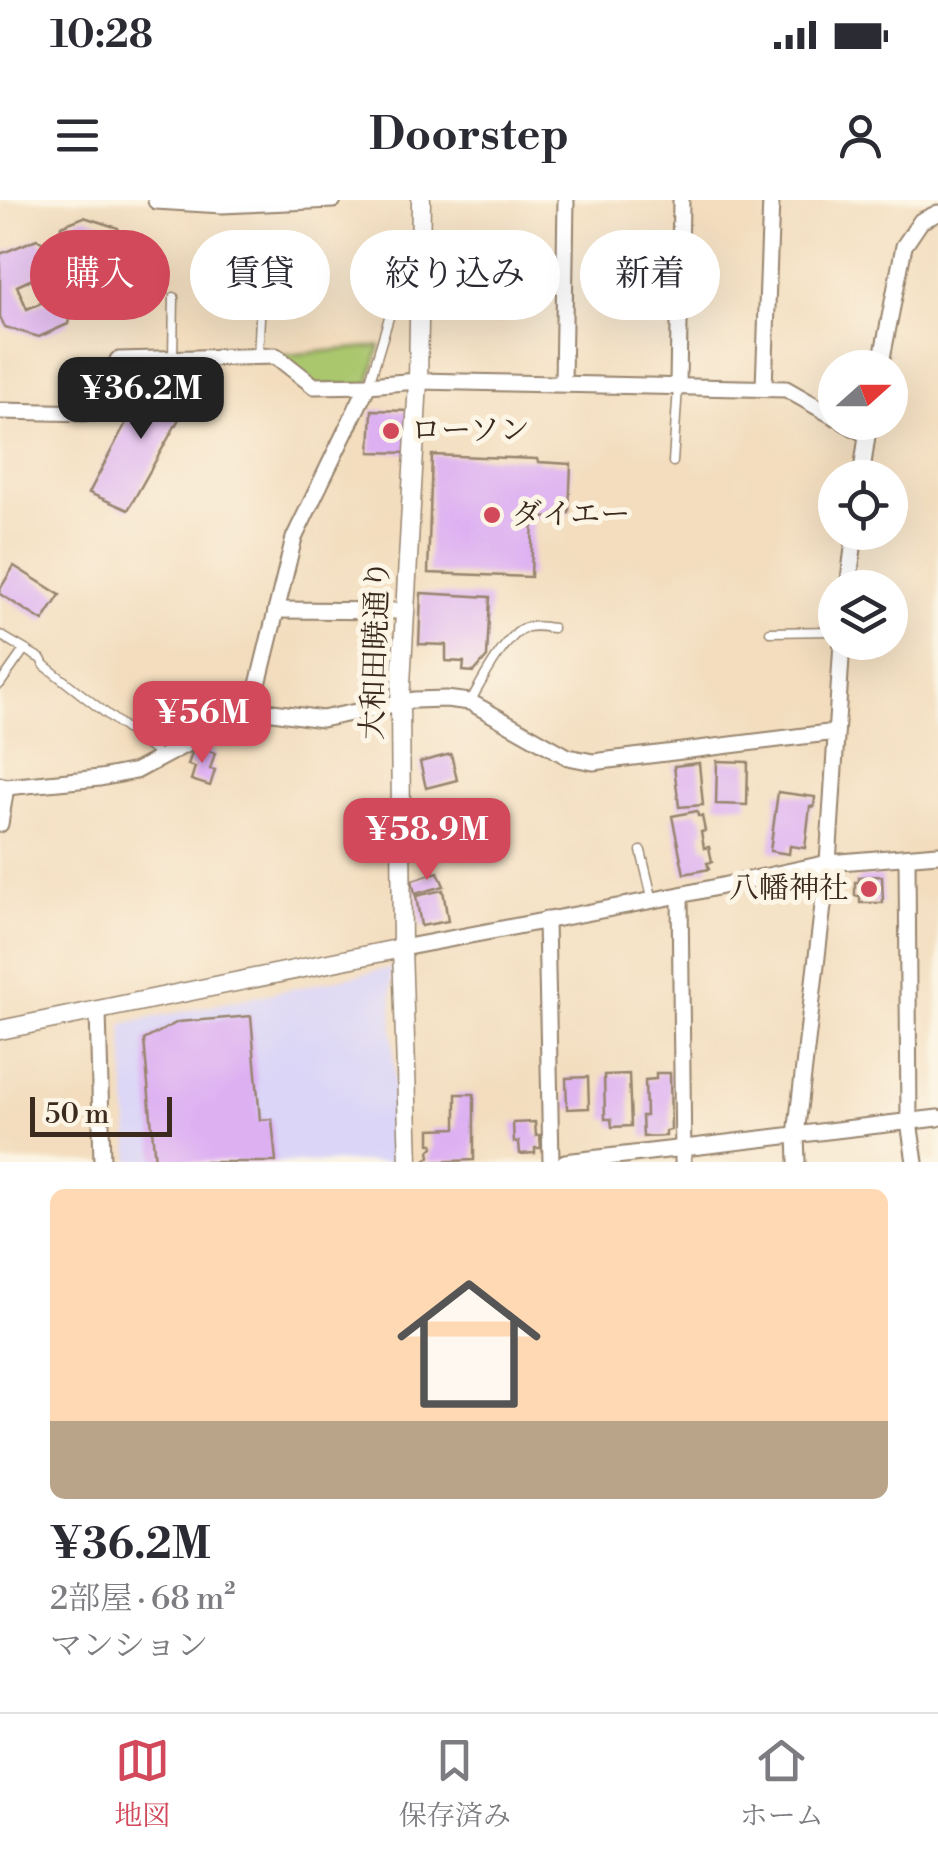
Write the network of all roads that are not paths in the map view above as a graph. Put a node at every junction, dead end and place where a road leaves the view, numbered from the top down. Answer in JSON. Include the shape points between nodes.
{"nodes":[{"id":1,"x":333,"y":200,"type":"edge"},
{"id":2,"x":566,"y":200,"type":"edge"},
{"id":3,"x":681,"y":200,"type":"edge"},
{"id":4,"x":770,"y":200,"type":"edge"},
{"id":5,"x":156,"y":201,"type":"edge"},
{"id":6,"x":421,"y":206,"type":"edge"},
{"id":7,"x":938,"y":213,"type":"edge"},
{"id":8,"x":174,"y":297,"type":"dead end"},
{"id":9,"x":260,"y":320,"type":"edge"},
{"id":10,"x":884,"y":350,"type":"edge"},
{"id":11,"x":258,"y":356,"type":"junction"},
{"id":12,"x":173,"y":359,"type":"junction"},
{"id":13,"x":418,"y":381,"type":"junction"},
{"id":14,"x":564,"y":384,"type":"junction"},
{"id":15,"x":368,"y":385,"type":"junction"},
{"id":16,"x":678,"y":386,"type":"junction"},
{"id":17,"x":764,"y":388,"type":"junction"},
{"id":18,"x":818,"y":407,"type":"edge"},
{"id":19,"x":0,"y":411,"type":"edge"},
{"id":20,"x":673,"y":462,"type":"dead end"},
{"id":21,"x":276,"y":610,"type":"junction"},
{"id":22,"x":403,"y":610,"type":"junction"},
{"id":23,"x":552,"y":628,"type":"dead end"},
{"id":24,"x":770,"y":632,"type":"dead end"},
{"id":25,"x":818,"y":632,"type":"edge"},
{"id":26,"x":0,"y":635,"type":"edge"},
{"id":27,"x":24,"y":650,"type":"junction"},
{"id":28,"x":841,"y":660,"type":"edge"},
{"id":29,"x":0,"y":684,"type":"edge"},
{"id":30,"x":400,"y":702,"type":"junction"},
{"id":31,"x":470,"y":702,"type":"junction"},
{"id":32,"x":252,"y":709,"type":"junction"},
{"id":33,"x":836,"y":732,"type":"junction"},
{"id":34,"x":162,"y":757,"type":"junction"},
{"id":35,"x":3,"y":786,"type":"edge"},
{"id":36,"x":0,"y":824,"type":"edge"},
{"id":37,"x":641,"y":852,"type":"dead end"},
{"id":38,"x":938,"y":854,"type":"edge"},
{"id":39,"x":906,"y":857,"type":"junction"},
{"id":40,"x":828,"y":863,"type":"junction"},
{"id":41,"x":680,"y":896,"type":"junction"},
{"id":42,"x":652,"y":901,"type":"junction"},
{"id":43,"x":546,"y":920,"type":"junction"},
{"id":44,"x":402,"y":948,"type":"junction"},
{"id":45,"x":98,"y":1012,"type":"junction"},
{"id":46,"x":0,"y":1030,"type":"edge"},
{"id":47,"x":938,"y":1118,"type":"edge"},
{"id":48,"x":909,"y":1122,"type":"junction"},
{"id":49,"x":796,"y":1135,"type":"junction"},
{"id":50,"x":683,"y":1155,"type":"edge"},
{"id":51,"x":102,"y":1162,"type":"edge"},
{"id":52,"x":408,"y":1162,"type":"edge"},
{"id":53,"x":551,"y":1162,"type":"edge"},
{"id":54,"x":565,"y":1162,"type":"edge"},
{"id":55,"x":798,"y":1162,"type":"edge"},
{"id":56,"x":915,"y":1162,"type":"edge"}],
"edges":[{"from":1,"to":5,"type":"street"},
{"from":2,"to":14,"type":"street"},
{"from":3,"to":16,"type":"street"},
{"from":4,"to":17,"type":"street"},
{"from":6,"to":13,"type":"street","name":"大和田暁通り"},
{"from":6,"to":15,"type":"lane"},
{"from":7,"to":10,"type":"street","via":[[921,221],[904,246]]},
{"from":8,"to":12,"type":"lane"},
{"from":9,"to":11,"type":"lane"},
{"from":11,"to":12,"type":"street"},
{"from":11,"to":15,"type":"street","via":[[276,356],[314,386]]},
{"from":12,"to":19,"type":"street","via":[[118,360],[92,413]]},
{"from":13,"to":14,"type":"street"},
{"from":13,"to":15,"type":"street"},
{"from":13,"to":22,"type":"street","name":"大和田暁通り"},
{"from":14,"to":16,"type":"street"},
{"from":15,"to":21,"type":"street","via":[[294,538]]},
{"from":16,"to":17,"type":"street"},
{"from":16,"to":20,"type":"lane"},
{"from":17,"to":18,"type":"street","via":[[786,388]]},
{"from":21,"to":22,"type":"street"},
{"from":21,"to":32,"type":"street"},
{"from":22,"to":30,"type":"street","name":"大和田暁通り"},
{"from":23,"to":31,"type":"lane","via":[[520,630]]},
{"from":24,"to":25,"type":"lane"},
{"from":26,"to":27,"type":"lane"},
{"from":27,"to":29,"type":"lane"},
{"from":27,"to":34,"type":"lane"},
{"from":28,"to":33,"type":"street"},
{"from":30,"to":31,"type":"street"},
{"from":30,"to":32,"type":"street","via":[[322,719]]},
{"from":30,"to":44,"type":"street","name":"大和田暁通り"},
{"from":31,"to":33,"type":"street","via":[[568,757],[593,762]]},
{"from":32,"to":34,"type":"street"},
{"from":33,"to":40,"type":"street"},
{"from":34,"to":35,"type":"street","via":[[100,778]]},
{"from":35,"to":36,"type":"street"},
{"from":37,"to":42,"type":"lane"},
{"from":38,"to":39,"type":"street"},
{"from":39,"to":40,"type":"street"},
{"from":39,"to":48,"type":"street"},
{"from":40,"to":41,"type":"street"},
{"from":40,"to":49,"type":"street"},
{"from":41,"to":42,"type":"street"},
{"from":41,"to":50,"type":"street"},
{"from":42,"to":43,"type":"street"},
{"from":43,"to":44,"type":"street"},
{"from":43,"to":53,"type":"street"},
{"from":44,"to":45,"type":"street"},
{"from":44,"to":52,"type":"street","name":"大和田暁通り"},
{"from":45,"to":46,"type":"street"},
{"from":45,"to":51,"type":"street"},
{"from":47,"to":48,"type":"street"},
{"from":48,"to":49,"type":"street"},
{"from":48,"to":56,"type":"street"},
{"from":49,"to":50,"type":"street"},
{"from":49,"to":55,"type":"street"},
{"from":50,"to":54,"type":"street"}]}
